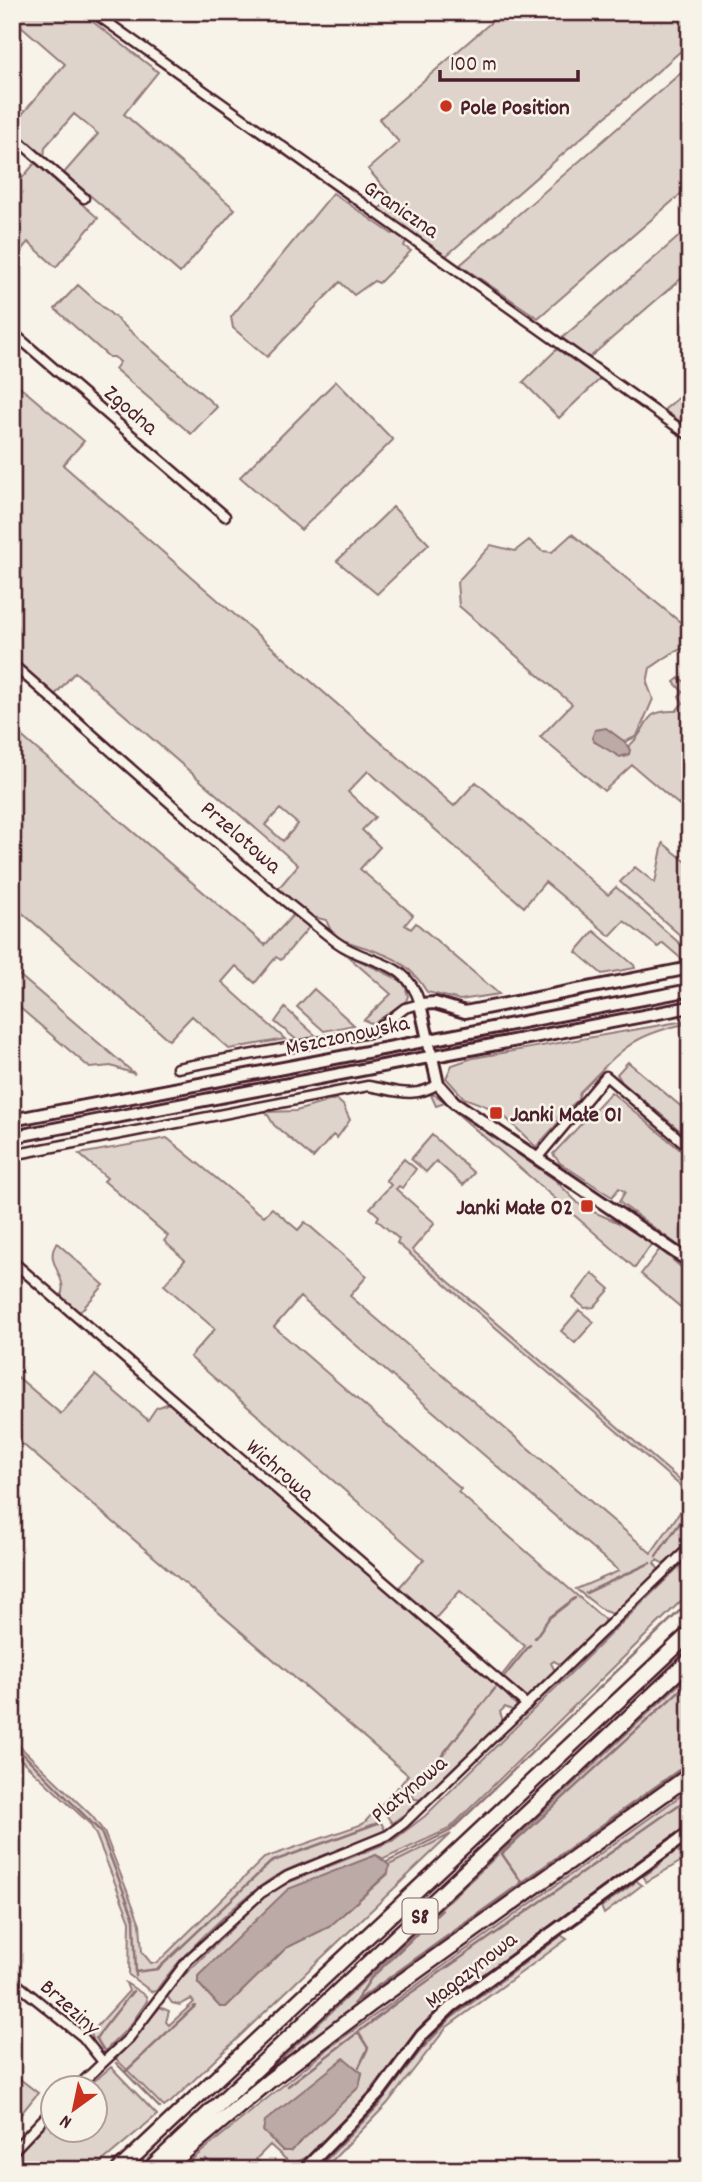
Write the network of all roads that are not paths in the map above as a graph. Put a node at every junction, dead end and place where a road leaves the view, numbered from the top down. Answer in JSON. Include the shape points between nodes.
{"nodes":[{"id":1,"x":93,"y":12,"type":"edge"},
{"id":2,"x":12,"y":135,"type":"edge"},
{"id":3,"x":83,"y":198,"type":"dead end"},
{"id":4,"x":12,"y":332,"type":"edge"},
{"id":5,"x":690,"y":436,"type":"edge"},
{"id":6,"x":225,"y":516,"type":"dead end"},
{"id":7,"x":12,"y":664,"type":"edge"},
{"id":8,"x":690,"y":968,"type":"edge"},
{"id":9,"x":690,"y":990,"type":"edge"},
{"id":10,"x":420,"y":1004,"type":"junction"},
{"id":11,"x":690,"y":1007,"type":"edge"},
{"id":12,"x":427,"y":1039,"type":"junction"},
{"id":13,"x":431,"y":1057,"type":"junction"},
{"id":14,"x":177,"y":1068,"type":"dead end"},
{"id":15,"x":438,"y":1084,"type":"junction"},
{"id":16,"x":12,"y":1120,"type":"edge"},
{"id":17,"x":12,"y":1137,"type":"edge"},
{"id":18,"x":690,"y":1148,"type":"edge"},
{"id":19,"x":12,"y":1155,"type":"edge"},
{"id":20,"x":538,"y":1157,"type":"junction"},
{"id":21,"x":12,"y":1261,"type":"edge"},
{"id":22,"x":690,"y":1262,"type":"edge"},
{"id":23,"x":690,"y":1547,"type":"edge"},
{"id":24,"x":690,"y":1633,"type":"edge"},
{"id":25,"x":690,"y":1660,"type":"edge"},
{"id":26,"x":527,"y":1705,"type":"junction"},
{"id":27,"x":690,"y":1775,"type":"edge"},
{"id":28,"x":690,"y":1832,"type":"edge"},
{"id":29,"x":12,"y":1980,"type":"edge"},
{"id":30,"x":103,"y":2062,"type":"junction"},
{"id":31,"x":91,"y":2074,"type":"edge"},
{"id":32,"x":38,"y":2125,"type":"edge"},
{"id":33,"x":12,"y":2152,"type":"edge"},
{"id":34,"x":119,"y":2170,"type":"edge"},
{"id":35,"x":149,"y":2170,"type":"edge"},
{"id":36,"x":163,"y":2170,"type":"edge"},
{"id":37,"x":304,"y":2170,"type":"edge"}],
"edges":[{"from":1,"to":5,"type":"street","name":"Graniczna"},
{"from":2,"to":3,"type":"street"},
{"from":4,"to":6,"type":"street","name":"Zgodna"},
{"from":7,"to":10,"type":"street","name":"Przelotowa","via":[[336,942],[402,973]]},
{"from":8,"to":10,"type":"main road","via":[[465,1012],[435,1003]]},
{"from":9,"to":12,"type":"main road","name":"Mszczonowska"},
{"from":10,"to":12,"type":"main road","name":"Przelotowa"},
{"from":10,"to":14,"type":"street","via":[[405,1008],[374,1032]]},
{"from":11,"to":13,"type":"main road","name":"Mszczonowska"},
{"from":12,"to":13,"type":"main road","name":"Przelotowa"},
{"from":12,"to":16,"type":"main road","name":"Mszczonowska"},
{"from":13,"to":15,"type":"main road","name":"Przelotowa"},
{"from":13,"to":17,"type":"main road","name":"Mszczonowska"},
{"from":15,"to":19,"type":"street","via":[[408,1095],[368,1086]]},
{"from":15,"to":20,"type":"main road","via":[[464,1109]]},
{"from":18,"to":20,"type":"street","via":[[606,1076]]},
{"from":20,"to":22,"type":"main road"},
{"from":21,"to":26,"type":"street","name":"Wichrowa"},
{"from":23,"to":26,"type":"street","name":"Platynowa"},
{"from":24,"to":34,"type":"highway","number":"S8"},
{"from":25,"to":35,"type":"highway","number":"S8"},
{"from":26,"to":30,"type":"street","name":"Platynowa","via":[[422,1808],[388,1835],[303,1868],[261,1893],[188,1960],[129,2038]]},
{"from":27,"to":36,"type":"highway","via":[[331,2033]]},
{"from":28,"to":37,"type":"main road","name":"Magazynowa","via":[[452,2006],[422,2035],[379,2094]]},
{"from":29,"to":30,"type":"street","name":"Brzeziny","via":[[83,2037]]},
{"from":30,"to":31,"type":"street","name":"Platynowa"},
{"from":32,"to":33,"type":"street"}]}
